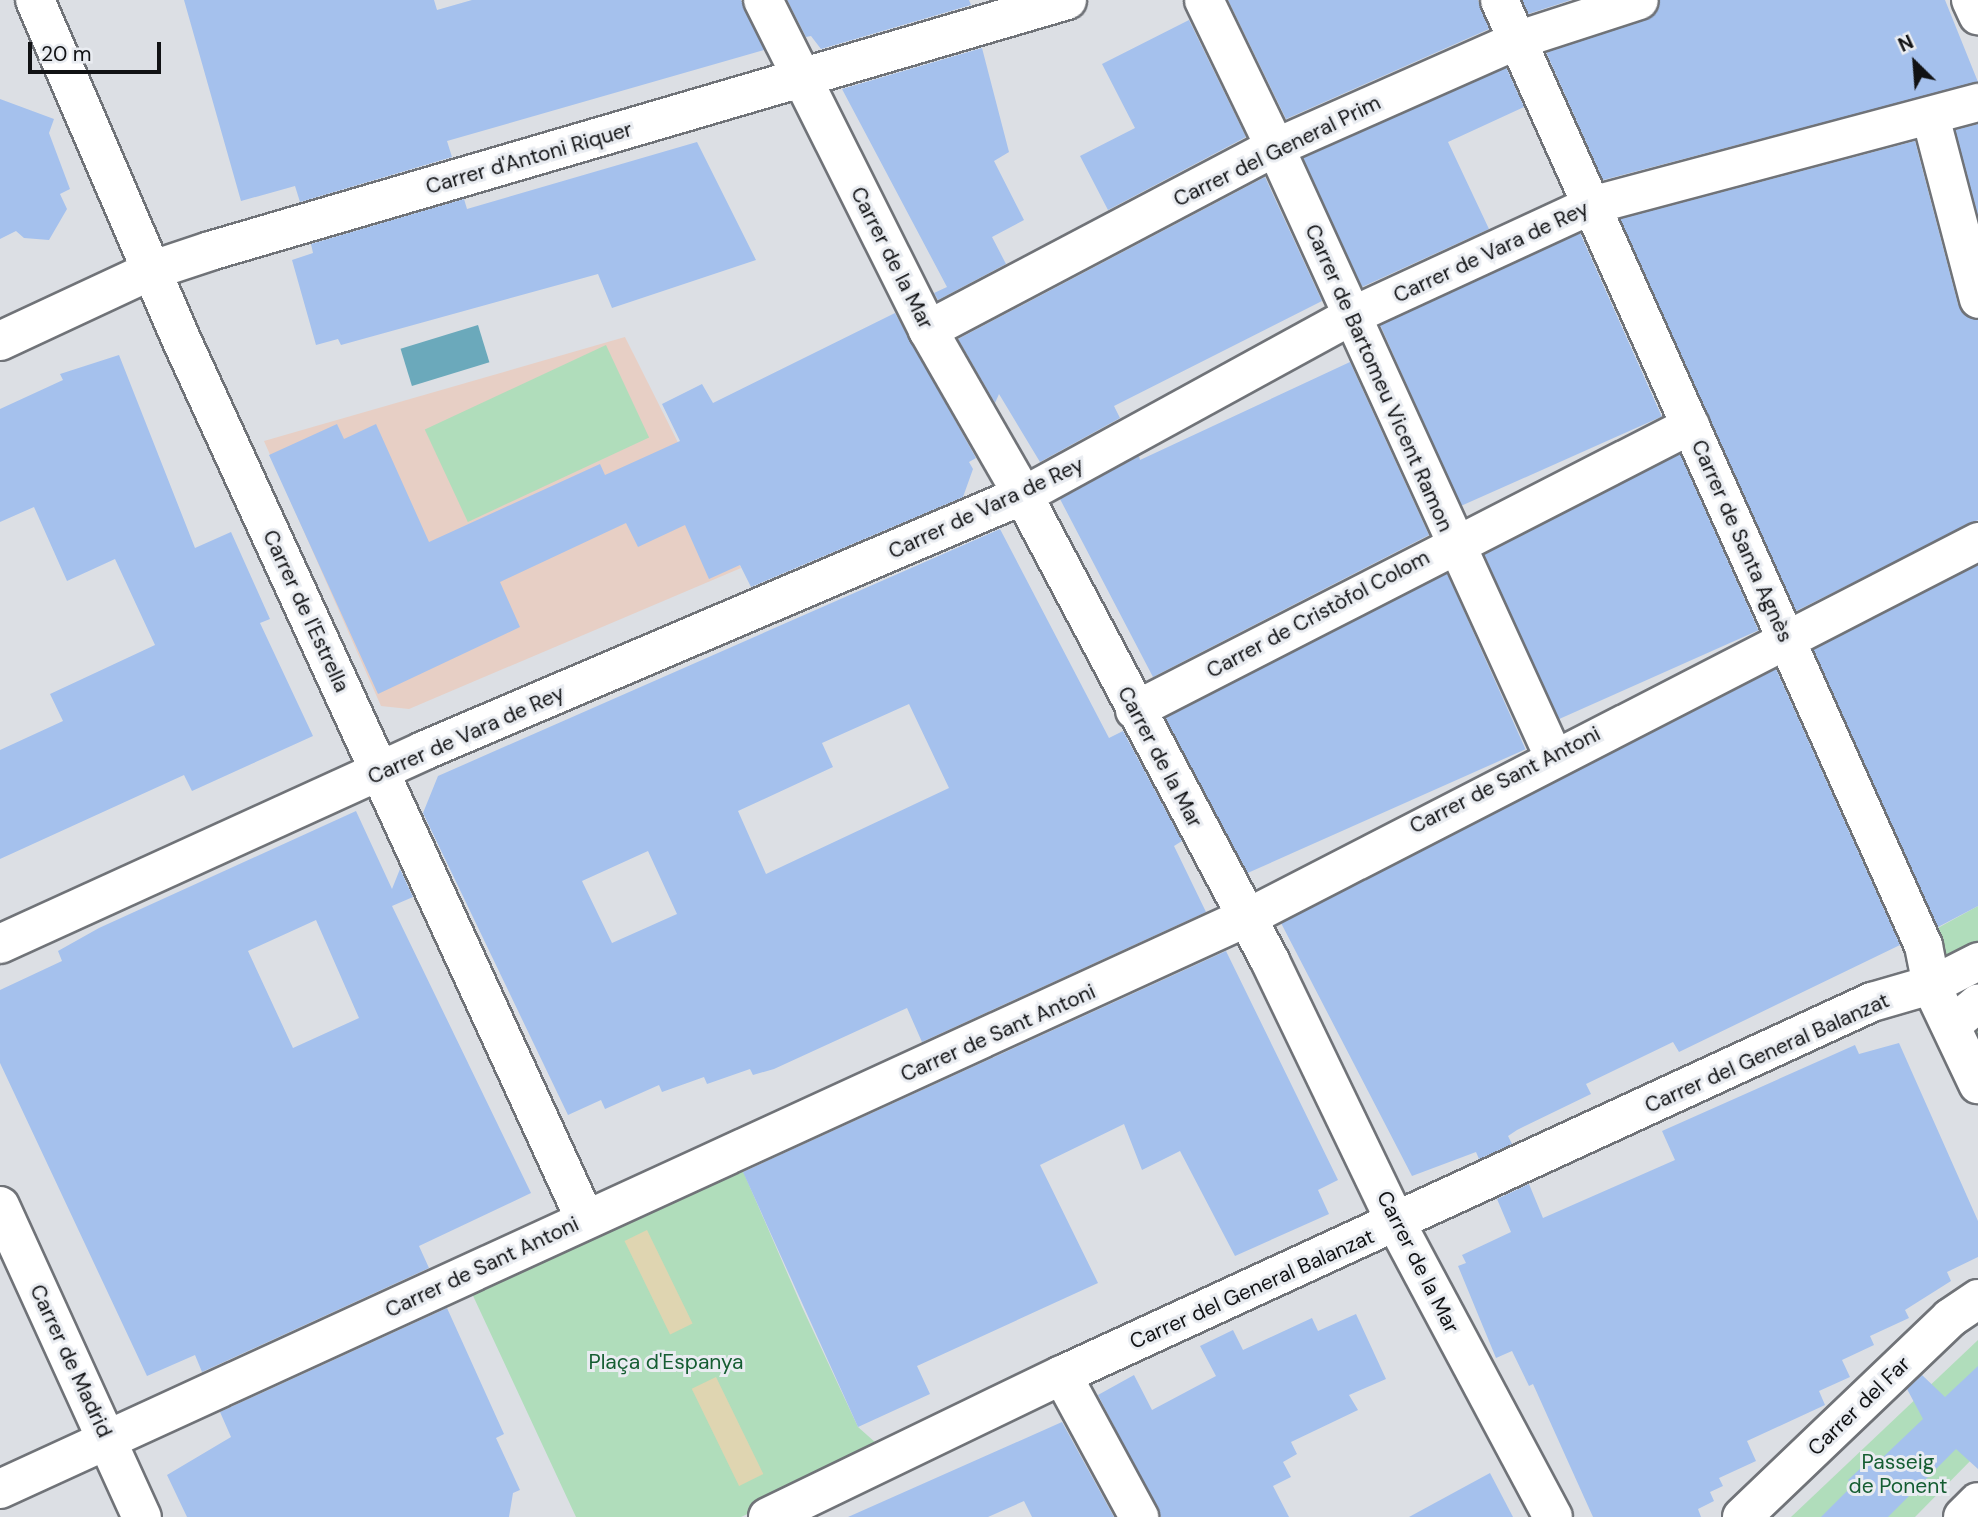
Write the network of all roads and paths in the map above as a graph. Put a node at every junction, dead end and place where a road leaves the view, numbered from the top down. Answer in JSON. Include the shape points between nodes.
{"nodes":[{"id":1,"x":35,"y":0,"type":"edge"},
{"id":2,"x":763,"y":0,"type":"edge"},
{"id":3,"x":1067,"y":0,"type":"edge"},
{"id":4,"x":1204,"y":0,"type":"edge"},
{"id":5,"x":1499,"y":0,"type":"edge"},
{"id":6,"x":1639,"y":0,"type":"edge"},
{"id":7,"x":1971,"y":0,"type":"edge"},
{"id":8,"x":1978,"y":15,"type":"edge"},
{"id":9,"x":1516,"y":40,"type":"junction"},
{"id":10,"x":801,"y":79,"type":"junction"},
{"id":11,"x":1978,"y":102,"type":"edge"},
{"id":12,"x":1930,"y":116,"type":"junction"},
{"id":13,"x":1275,"y":147,"type":"junction"},
{"id":14,"x":1590,"y":205,"type":"junction"},
{"id":15,"x":150,"y":271,"type":"junction"},
{"id":16,"x":1978,"y":299,"type":"edge"},
{"id":17,"x":1352,"y":315,"type":"junction"},
{"id":18,"x":928,"y":330,"type":"junction"},
{"id":19,"x":0,"y":341,"type":"edge"},
{"id":20,"x":1690,"y":425,"type":"junction"},
{"id":21,"x":1023,"y":495,"type":"junction"},
{"id":22,"x":1978,"y":541,"type":"edge"},
{"id":23,"x":1453,"y":544,"type":"junction"},
{"id":24,"x":1785,"y":636,"type":"junction"},
{"id":25,"x":1134,"y":710,"type":"junction"},
{"id":26,"x":1553,"y":756,"type":"junction"},
{"id":27,"x":380,"y":772,"type":"junction"},
{"id":28,"x":1247,"y":917,"type":"junction"},
{"id":29,"x":0,"y":944,"type":"edge"},
{"id":30,"x":1978,"y":961,"type":"edge"},
{"id":31,"x":1931,"y":985,"type":"junction"},
{"id":32,"x":1964,"y":1014,"type":"edge"},
{"id":33,"x":1978,"y":1084,"type":"edge"},
{"id":34,"x":0,"y":1206,"type":"edge"},
{"id":35,"x":585,"y":1219,"type":"junction"},
{"id":36,"x":1396,"y":1223,"type":"junction"},
{"id":37,"x":1978,"y":1299,"type":"edge"},
{"id":38,"x":1062,"y":1375,"type":"junction"},
{"id":39,"x":108,"y":1441,"type":"junction"},
{"id":40,"x":0,"y":1489,"type":"edge"},
{"id":41,"x":1978,"y":1502,"type":"edge"},
{"id":42,"x":142,"y":1517,"type":"edge"},
{"id":43,"x":768,"y":1517,"type":"edge"},
{"id":44,"x":1139,"y":1517,"type":"edge"},
{"id":45,"x":1553,"y":1517,"type":"edge"},
{"id":46,"x":1742,"y":1517,"type":"edge"},
{"id":47,"x":1963,"y":1517,"type":"edge"}],
"edges":[{"from":1,"to":15,"type":"street","name":"Carrer de l'Estrella"},
{"from":2,"to":10,"type":"street","name":"Carrer de la Mar"},
{"from":3,"to":10,"type":"street","name":"Carrer d'Antoni Riquer"},
{"from":4,"to":13,"type":"street","name":"Carrer de Bartomeu Vicent Ramon"},
{"from":5,"to":9,"type":"street","name":"Carrer de Santa Agnès"},
{"from":6,"to":9,"type":"street","name":"Carrer del General Prim"},
{"from":7,"to":8,"type":"street"},
{"from":9,"to":13,"type":"street","name":"Carrer del General Prim"},
{"from":9,"to":14,"type":"street","name":"Carrer de Santa Agnès"},
{"from":10,"to":15,"type":"street","name":"Carrer d'Antoni Riquer"},
{"from":10,"to":18,"type":"street","name":"Carrer de la Mar"},
{"from":11,"to":12,"type":"street","name":"Carrer de Vara de Rey"},
{"from":12,"to":14,"type":"street","name":"Carrer de Vara de Rey"},
{"from":12,"to":16,"type":"street"},
{"from":13,"to":17,"type":"street","name":"Carrer de Bartomeu Vicent Ramon"},
{"from":13,"to":18,"type":"street","name":"Carrer del General Prim"},
{"from":14,"to":17,"type":"street","name":"Carrer de Vara de Rey"},
{"from":14,"to":20,"type":"street","name":"Carrer de Santa Agnès"},
{"from":15,"to":19,"type":"street","name":"Carrer d'Antoni Riquer"},
{"from":15,"to":27,"type":"street","name":"Carrer de l'Estrella"},
{"from":17,"to":21,"type":"street","name":"Carrer de Vara de Rey"},
{"from":17,"to":23,"type":"street","name":"Carrer de Bartomeu Vicent Ramon"},
{"from":18,"to":21,"type":"street","name":"Carrer de la Mar"},
{"from":20,"to":23,"type":"street","name":"Carrer de Cristòfol Colom"},
{"from":20,"to":24,"type":"street","name":"Carrer de Santa Agnès"},
{"from":21,"to":25,"type":"street","name":"Carrer de la Mar"},
{"from":21,"to":27,"type":"street","name":"Carrer de Vara de Rey"},
{"from":22,"to":24,"type":"street","name":"Carrer de Sant Antoni"},
{"from":23,"to":25,"type":"street","name":"Carrer de Cristòfol Colom"},
{"from":23,"to":26,"type":"street","name":"Carrer de Bartomeu Vicent Ramon"},
{"from":24,"to":26,"type":"street","name":"Carrer de Sant Antoni"},
{"from":24,"to":31,"type":"street","name":"Carrer de Santa Agnès","via":[[1923,945]]},
{"from":25,"to":28,"type":"street","name":"Carrer de la Mar"},
{"from":26,"to":28,"type":"street","name":"Carrer de Sant Antoni"},
{"from":27,"to":29,"type":"street","name":"Carrer de Vara de Rey"},
{"from":27,"to":35,"type":"street","name":"Carrer de l'Estrella"},
{"from":28,"to":35,"type":"street","name":"Carrer de Sant Antoni"},
{"from":28,"to":36,"type":"street","name":"Carrer de la Mar"},
{"from":30,"to":31,"type":"street"},
{"from":31,"to":32,"type":"street","name":"Carrer de Santa Agnès"},
{"from":31,"to":36,"type":"street","name":"Carrer del General Balanzat","via":[[1872,1002]]},
{"from":32,"to":33,"type":"street","name":"Carrer de Santa Agnès"},
{"from":34,"to":39,"type":"street","name":"Carrer de Madrid"},
{"from":35,"to":39,"type":"street","name":"Carrer de Sant Antoni"},
{"from":36,"to":38,"type":"street","name":"Carrer del General Balanzat"},
{"from":36,"to":45,"type":"street","name":"Carrer de la Mar"},
{"from":37,"to":46,"type":"street","name":"Carrer del Far","via":[[1950,1318]]},
{"from":38,"to":43,"type":"street","name":"Carrer del General Balanzat"},
{"from":38,"to":44,"type":"street"},
{"from":39,"to":40,"type":"street","name":"Carrer de Sant Antoni"},
{"from":39,"to":42,"type":"street","name":"Carrer de Madrid"},
{"from":41,"to":47,"type":"street"}]}
